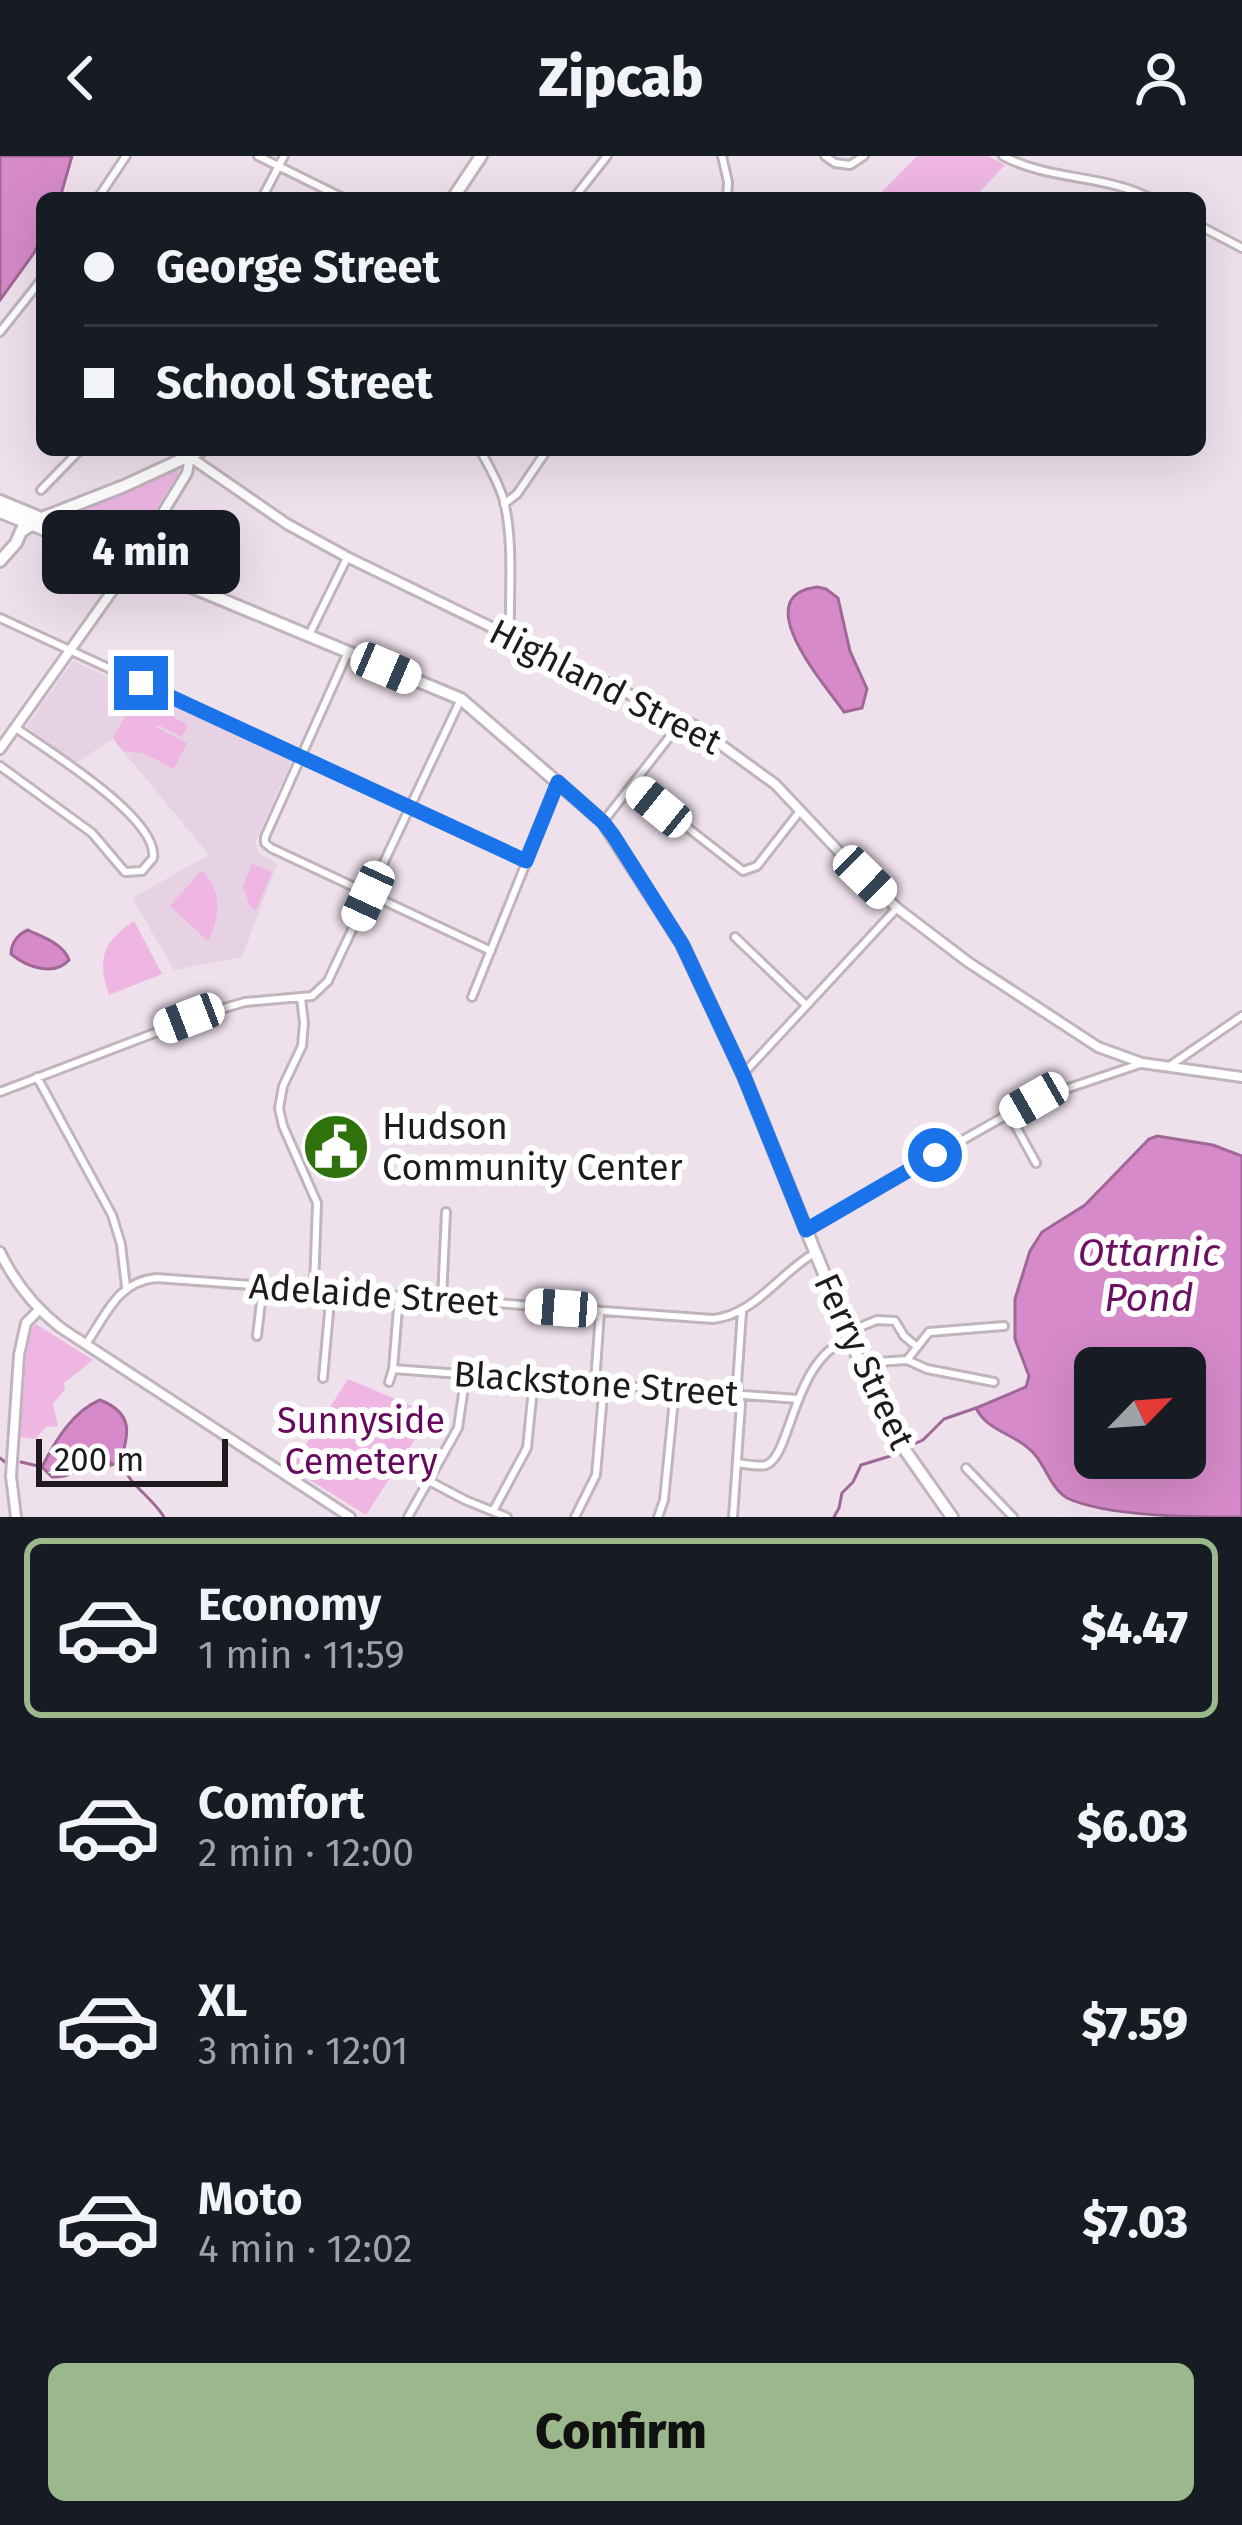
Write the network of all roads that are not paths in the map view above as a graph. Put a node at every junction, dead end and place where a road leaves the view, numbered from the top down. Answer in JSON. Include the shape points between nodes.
{"nodes":[{"id":1,"x":127,"y":156,"type":"edge"},
{"id":2,"x":258,"y":156,"type":"edge"},
{"id":3,"x":284,"y":156,"type":"edge"},
{"id":4,"x":482,"y":156,"type":"edge"},
{"id":5,"x":607,"y":156,"type":"edge"},
{"id":6,"x":722,"y":156,"type":"edge"},
{"id":7,"x":825,"y":156,"type":"edge"},
{"id":8,"x":864,"y":156,"type":"edge"},
{"id":9,"x":1004,"y":156,"type":"edge"},
{"id":10,"x":278,"y":166,"type":"junction"},
{"id":11,"x":102,"y":192,"type":"edge"},
{"id":12,"x":265,"y":192,"type":"edge"},
{"id":13,"x":331,"y":192,"type":"edge"},
{"id":14,"x":457,"y":192,"type":"edge"},
{"id":15,"x":579,"y":192,"type":"edge"},
{"id":16,"x":728,"y":192,"type":"edge"},
{"id":17,"x":1137,"y":192,"type":"edge"},
{"id":18,"x":1206,"y":229,"type":"edge"},
{"id":19,"x":1242,"y":248,"type":"edge"},
{"id":20,"x":36,"y":287,"type":"edge"},
{"id":21,"x":0,"y":332,"type":"edge"},
{"id":22,"x":74,"y":456,"type":"edge"},
{"id":23,"x":182,"y":456,"type":"edge"},
{"id":24,"x":190,"y":456,"type":"edge"},
{"id":25,"x":196,"y":456,"type":"edge"},
{"id":26,"x":483,"y":456,"type":"edge"},
{"id":27,"x":543,"y":456,"type":"edge"},
{"id":28,"x":41,"y":490,"type":"dead end"},
{"id":29,"x":0,"y":501,"type":"edge"},
{"id":30,"x":505,"y":504,"type":"junction"},
{"id":31,"x":0,"y":512,"type":"edge"},
{"id":32,"x":30,"y":522,"type":"junction"},
{"id":33,"x":347,"y":556,"type":"junction"},
{"id":34,"x":0,"y":561,"type":"edge"},
{"id":35,"x":132,"y":563,"type":"junction"},
{"id":36,"x":0,"y":618,"type":"edge"},
{"id":37,"x":510,"y":634,"type":"junction"},
{"id":38,"x":309,"y":635,"type":"junction"},
{"id":39,"x":70,"y":651,"type":"junction"},
{"id":40,"x":348,"y":652,"type":"junction"},
{"id":41,"x":460,"y":699,"type":"junction"},
{"id":42,"x":683,"y":718,"type":"junction"},
{"id":43,"x":16,"y":728,"type":"junction"},
{"id":44,"x":0,"y":749,"type":"edge"},
{"id":45,"x":300,"y":757,"type":"junction"},
{"id":46,"x":0,"y":766,"type":"edge"},
{"id":47,"x":558,"y":782,"type":"junction"},
{"id":48,"x":633,"y":785,"type":"junction"},
{"id":49,"x":409,"y":806,"type":"junction"},
{"id":50,"x":800,"y":810,"type":"junction"},
{"id":51,"x":603,"y":822,"type":"junction"},
{"id":52,"x":526,"y":861,"type":"junction"},
{"id":53,"x":368,"y":896,"type":"junction"},
{"id":54,"x":897,"y":908,"type":"junction"},
{"id":55,"x":735,"y":937,"type":"dead end"},
{"id":56,"x":491,"y":951,"type":"junction"},
{"id":57,"x":472,"y":997,"type":"dead end"},
{"id":58,"x":301,"y":998,"type":"junction"},
{"id":59,"x":806,"y":1004,"type":"junction"},
{"id":60,"x":1242,"y":1016,"type":"edge"},
{"id":61,"x":1142,"y":1063,"type":"junction"},
{"id":62,"x":1171,"y":1066,"type":"junction"},
{"id":63,"x":743,"y":1074,"type":"junction"},
{"id":64,"x":37,"y":1077,"type":"junction"},
{"id":65,"x":1242,"y":1077,"type":"edge"},
{"id":66,"x":0,"y":1092,"type":"edge"},
{"id":67,"x":1009,"y":1114,"type":"junction"},
{"id":68,"x":1036,"y":1163,"type":"dead end"},
{"id":69,"x":446,"y":1212,"type":"dead end"},
{"id":70,"x":806,"y":1230,"type":"junction"},
{"id":71,"x":0,"y":1252,"type":"edge"},
{"id":72,"x":814,"y":1253,"type":"junction"},
{"id":73,"x":263,"y":1285,"type":"junction"},
{"id":74,"x":126,"y":1287,"type":"junction"},
{"id":75,"x":314,"y":1289,"type":"junction"},
{"id":76,"x":332,"y":1290,"type":"junction"},
{"id":77,"x":400,"y":1296,"type":"junction"},
{"id":78,"x":442,"y":1299,"type":"junction"},
{"id":79,"x":39,"y":1310,"type":"junction"},
{"id":80,"x":600,"y":1312,"type":"junction"},
{"id":81,"x":742,"y":1312,"type":"junction"},
{"id":82,"x":1004,"y":1326,"type":"dead end"},
{"id":83,"x":256,"y":1336,"type":"dead end"},
{"id":84,"x":848,"y":1336,"type":"junction"},
{"id":85,"x":86,"y":1344,"type":"junction"},
{"id":86,"x":916,"y":1346,"type":"junction"},
{"id":87,"x":907,"y":1360,"type":"junction"},
{"id":88,"x":859,"y":1363,"type":"junction"},
{"id":89,"x":393,"y":1369,"type":"junction"},
{"id":90,"x":466,"y":1373,"type":"junction"},
{"id":91,"x":323,"y":1378,"type":"dead end"},
{"id":92,"x":534,"y":1378,"type":"junction"},
{"id":93,"x":389,"y":1382,"type":"dead end"},
{"id":94,"x":994,"y":1382,"type":"dead end"},
{"id":95,"x":599,"y":1383,"type":"junction"},
{"id":96,"x":675,"y":1389,"type":"junction"},
{"id":97,"x":738,"y":1394,"type":"junction"},
{"id":98,"x":798,"y":1399,"type":"junction"},
{"id":99,"x":737,"y":1463,"type":"junction"},
{"id":100,"x":966,"y":1468,"type":"dead end"},
{"id":101,"x":0,"y":1474,"type":"edge"},
{"id":102,"x":11,"y":1476,"type":"junction"},
{"id":103,"x":429,"y":1480,"type":"junction"},
{"id":104,"x":493,"y":1511,"type":"junction"},
{"id":105,"x":16,"y":1517,"type":"edge"},
{"id":106,"x":350,"y":1517,"type":"edge"},
{"id":107,"x":408,"y":1517,"type":"edge"},
{"id":108,"x":508,"y":1517,"type":"edge"},
{"id":109,"x":575,"y":1517,"type":"edge"},
{"id":110,"x":658,"y":1517,"type":"edge"},
{"id":111,"x":733,"y":1517,"type":"edge"},
{"id":112,"x":952,"y":1517,"type":"edge"},
{"id":113,"x":1012,"y":1517,"type":"edge"}],
"edges":[{"from":1,"to":11,"type":"street"},
{"from":2,"to":10,"type":"street"},
{"from":3,"to":10,"type":"street"},
{"from":4,"to":14,"type":"main road"},
{"from":5,"to":15,"type":"street"},
{"from":6,"to":16,"type":"street"},
{"from":7,"to":8,"type":"street","via":[[850,165]]},
{"from":9,"to":17,"type":"street"},
{"from":10,"to":12,"type":"street"},
{"from":10,"to":13,"type":"street"},
{"from":18,"to":19,"type":"street"},
{"from":20,"to":21,"type":"street"},
{"from":22,"to":28,"type":"street"},
{"from":23,"to":32,"type":"main road","via":[[74,505],[44,507]]},
{"from":24,"to":35,"type":"street"},
{"from":25,"to":33,"type":"street","name":"Highland Street","via":[[287,524]]},
{"from":26,"to":30,"type":"street"},
{"from":27,"to":30,"type":"street"},
{"from":29,"to":32,"type":"main road","name":"Ferry Street"},
{"from":30,"to":37,"type":"street"},
{"from":31,"to":32,"type":"main road","name":"Ferry Street"},
{"from":32,"to":34,"type":"main road"},
{"from":32,"to":35,"type":"main road","name":"Ferry Street","via":[[77,533]]},
{"from":33,"to":37,"type":"street","name":"Highland Street"},
{"from":33,"to":38,"type":"street"},
{"from":35,"to":38,"type":"main road","name":"Ferry Street"},
{"from":35,"to":39,"type":"street"},
{"from":36,"to":39,"type":"street"},
{"from":37,"to":42,"type":"street","name":"Highland Street"},
{"from":38,"to":40,"type":"main road","name":"Ferry Street"},
{"from":39,"to":43,"type":"street"},
{"from":39,"to":45,"type":"street"},
{"from":40,"to":41,"type":"main road","name":"Ferry Street"},
{"from":40,"to":45,"type":"street"},
{"from":41,"to":47,"type":"main road","name":"Ferry Street"},
{"from":41,"to":49,"type":"street"},
{"from":42,"to":48,"type":"street"},
{"from":42,"to":50,"type":"street","name":"Highland Street"},
{"from":43,"to":44,"type":"street"},
{"from":43,"to":46,"type":"street","via":[[126,809],[153,842],[148,866],[125,872],[92,833]]},
{"from":45,"to":49,"type":"street"},
{"from":45,"to":53,"type":"street","via":[[266,843]]},
{"from":47,"to":51,"type":"main road","name":"Ferry Street"},
{"from":47,"to":52,"type":"street"},
{"from":48,"to":50,"type":"street","via":[[743,871],[757,866]]},
{"from":48,"to":51,"type":"street"},
{"from":49,"to":52,"type":"street"},
{"from":49,"to":53,"type":"street"},
{"from":50,"to":54,"type":"street","name":"Highland Street"},
{"from":51,"to":63,"type":"main road","name":"Ferry Street","via":[[677,934]]},
{"from":52,"to":56,"type":"street"},
{"from":53,"to":56,"type":"street"},
{"from":53,"to":58,"type":"street","via":[[328,981]]},
{"from":54,"to":59,"type":"street"},
{"from":54,"to":61,"type":"street","name":"Highland Street","via":[[1057,1022]]},
{"from":55,"to":59,"type":"street"},
{"from":56,"to":57,"type":"street"},
{"from":58,"to":64,"type":"street","via":[[207,1013]]},
{"from":58,"to":75,"type":"street","via":[[302,1046],[279,1108],[317,1203]]},
{"from":59,"to":63,"type":"street"},
{"from":60,"to":62,"type":"street"},
{"from":61,"to":62,"type":"street","name":"Highland Street"},
{"from":61,"to":67,"type":"street"},
{"from":62,"to":65,"type":"street","name":"Highland Street"},
{"from":63,"to":70,"type":"main road","name":"Ferry Street"},
{"from":64,"to":66,"type":"street"},
{"from":64,"to":74,"type":"street","via":[[112,1215]]},
{"from":67,"to":68,"type":"street"},
{"from":67,"to":70,"type":"street"},
{"from":69,"to":78,"type":"street"},
{"from":70,"to":72,"type":"main road","name":"Ferry Street"},
{"from":71,"to":79,"type":"street"},
{"from":72,"to":81,"type":"street"},
{"from":72,"to":84,"type":"main road","name":"Ferry Street"},
{"from":73,"to":74,"type":"street","name":"Adelaide Street","via":[[156,1278]]},
{"from":73,"to":75,"type":"street","name":"Adelaide Street"},
{"from":73,"to":83,"type":"street"},
{"from":74,"to":85,"type":"street"},
{"from":75,"to":76,"type":"street","name":"Adelaide Street"},
{"from":76,"to":77,"type":"street","name":"Adelaide Street"},
{"from":76,"to":91,"type":"street"},
{"from":77,"to":78,"type":"street","name":"Adelaide Street"},
{"from":77,"to":89,"type":"street"},
{"from":78,"to":80,"type":"street","name":"Adelaide Street"},
{"from":79,"to":85,"type":"street"},
{"from":79,"to":102,"type":"street","via":[[23,1331]]},
{"from":80,"to":81,"type":"street","name":"Adelaide Street","via":[[697,1319]]},
{"from":80,"to":95,"type":"street"},
{"from":81,"to":97,"type":"street"},
{"from":82,"to":86,"type":"street","via":[[929,1332]]},
{"from":84,"to":86,"type":"street","via":[[887,1319]]},
{"from":84,"to":88,"type":"main road","name":"Ferry Street"},
{"from":84,"to":98,"type":"street","via":[[824,1354]]},
{"from":85,"to":106,"type":"street"},
{"from":86,"to":87,"type":"street"},
{"from":87,"to":88,"type":"street"},
{"from":87,"to":94,"type":"street"},
{"from":88,"to":112,"type":"main road","name":"Ferry Street","via":[[900,1443]]},
{"from":89,"to":90,"type":"street","name":"Blackstone Street"},
{"from":89,"to":93,"type":"street"},
{"from":90,"to":92,"type":"street","name":"Blackstone Street"},
{"from":90,"to":103,"type":"street","via":[[458,1428]]},
{"from":92,"to":95,"type":"street","name":"Blackstone Street"},
{"from":92,"to":104,"type":"street","via":[[527,1448]]},
{"from":95,"to":96,"type":"street","name":"Blackstone Street"},
{"from":95,"to":109,"type":"street","via":[[596,1475]]},
{"from":96,"to":97,"type":"street","name":"Blackstone Street"},
{"from":96,"to":110,"type":"street"},
{"from":97,"to":98,"type":"street","name":"Blackstone Street"},
{"from":97,"to":99,"type":"street"},
{"from":98,"to":99,"type":"street","via":[[776,1457],[764,1465]]},
{"from":99,"to":111,"type":"street"},
{"from":100,"to":113,"type":"street"},
{"from":101,"to":102,"type":"street"},
{"from":102,"to":105,"type":"street"},
{"from":103,"to":104,"type":"street"},
{"from":103,"to":107,"type":"street"},
{"from":104,"to":108,"type":"street"}]}
